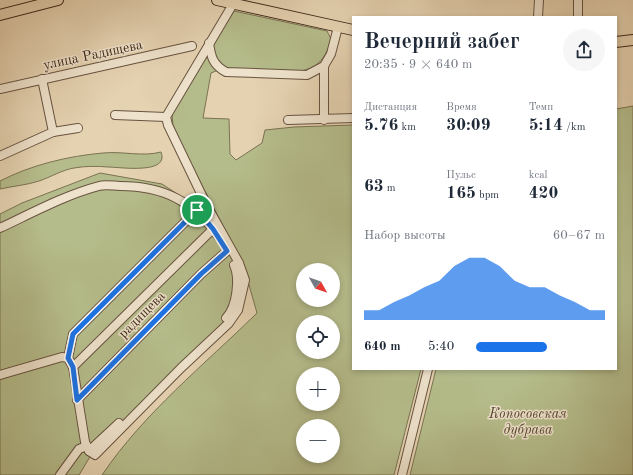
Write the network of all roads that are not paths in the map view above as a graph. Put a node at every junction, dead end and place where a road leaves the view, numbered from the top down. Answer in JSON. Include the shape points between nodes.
{"nodes":[{"id":1,"x":58,"y":0,"type":"edge"},
{"id":2,"x":217,"y":0,"type":"edge"},
{"id":3,"x":539,"y":0,"type":"edge"},
{"id":4,"x":578,"y":0,"type":"edge"},
{"id":5,"x":233,"y":4,"type":"junction"},
{"id":6,"x":0,"y":15,"type":"edge"},
{"id":7,"x":538,"y":16,"type":"edge"},
{"id":8,"x":578,"y":16,"type":"edge"},
{"id":9,"x":338,"y":27,"type":"junction"},
{"id":10,"x":352,"y":30,"type":"edge"},
{"id":11,"x":633,"y":40,"type":"edge"},
{"id":12,"x":617,"y":42,"type":"edge"},
{"id":13,"x":209,"y":43,"type":"junction"},
{"id":14,"x":192,"y":46,"type":"dead end"},
{"id":15,"x":324,"y":66,"type":"junction"},
{"id":16,"x":42,"y":79,"type":"junction"},
{"id":17,"x":0,"y":89,"type":"edge"},
{"id":18,"x":115,"y":115,"type":"dead end"},
{"id":19,"x":166,"y":116,"type":"junction"},
{"id":20,"x":352,"y":118,"type":"edge"},
{"id":21,"x":288,"y":120,"type":"dead end"},
{"id":22,"x":324,"y":120,"type":"junction"},
{"id":23,"x":78,"y":128,"type":"dead end"},
{"id":24,"x":53,"y":132,"type":"junction"},
{"id":25,"x":0,"y":156,"type":"edge"},
{"id":26,"x":197,"y":210,"type":"junction"},
{"id":27,"x":0,"y":228,"type":"edge"},
{"id":28,"x":213,"y":229,"type":"junction"},
{"id":29,"x":227,"y":251,"type":"junction"},
{"id":30,"x":68,"y":358,"type":"junction"},
{"id":31,"x":73,"y":367,"type":"junction"},
{"id":32,"x":428,"y":370,"type":"edge"},
{"id":33,"x":0,"y":375,"type":"edge"},
{"id":34,"x":77,"y":400,"type":"junction"},
{"id":35,"x":88,"y":448,"type":"junction"},
{"id":36,"x":60,"y":475,"type":"edge"},
{"id":37,"x":402,"y":475,"type":"edge"}],
"edges":[{"from":1,"to":6,"type":"main road"},
{"from":2,"to":5,"type":"main road"},
{"from":3,"to":7,"type":"street"},
{"from":4,"to":8,"type":"street"},
{"from":5,"to":9,"type":"main road"},
{"from":5,"to":13,"type":"street"},
{"from":9,"to":10,"type":"main road"},
{"from":9,"to":15,"type":"street","via":[[331,54]]},
{"from":11,"to":12,"type":"main road"},
{"from":13,"to":15,"type":"street","via":[[211,57],[217,67],[226,72],[307,74]]},
{"from":13,"to":19,"type":"street"},
{"from":14,"to":16,"type":"street","name":"улица Радищева"},
{"from":15,"to":22,"type":"street"},
{"from":16,"to":17,"type":"street","name":"улица Радищева"},
{"from":16,"to":24,"type":"street"},
{"from":18,"to":19,"type":"street"},
{"from":19,"to":35,"type":"street","via":[[206,206],[239,263],[245,280],[238,310],[229,323],[95,454]]},
{"from":20,"to":22,"type":"street"},
{"from":21,"to":22,"type":"street"},
{"from":23,"to":24,"type":"street"},
{"from":24,"to":25,"type":"street"},
{"from":26,"to":27,"type":"street","via":[[165,193],[135,186],[101,185],[64,198]]},
{"from":26,"to":28,"type":"street"},
{"from":26,"to":30,"type":"street","via":[[73,334]]},
{"from":28,"to":29,"type":"street"},
{"from":28,"to":31,"type":"street"},
{"from":29,"to":34,"type":"street","name":"радищева","via":[[201,274]]},
{"from":29,"to":35,"type":"street","via":[[237,271],[237,290],[229,314]]},
{"from":30,"to":31,"type":"street"},
{"from":30,"to":33,"type":"street","via":[[62,357]]},
{"from":31,"to":34,"type":"street"},
{"from":32,"to":37,"type":"street"},
{"from":34,"to":35,"type":"street"},
{"from":35,"to":36,"type":"street","via":[[79,449]]}]}
